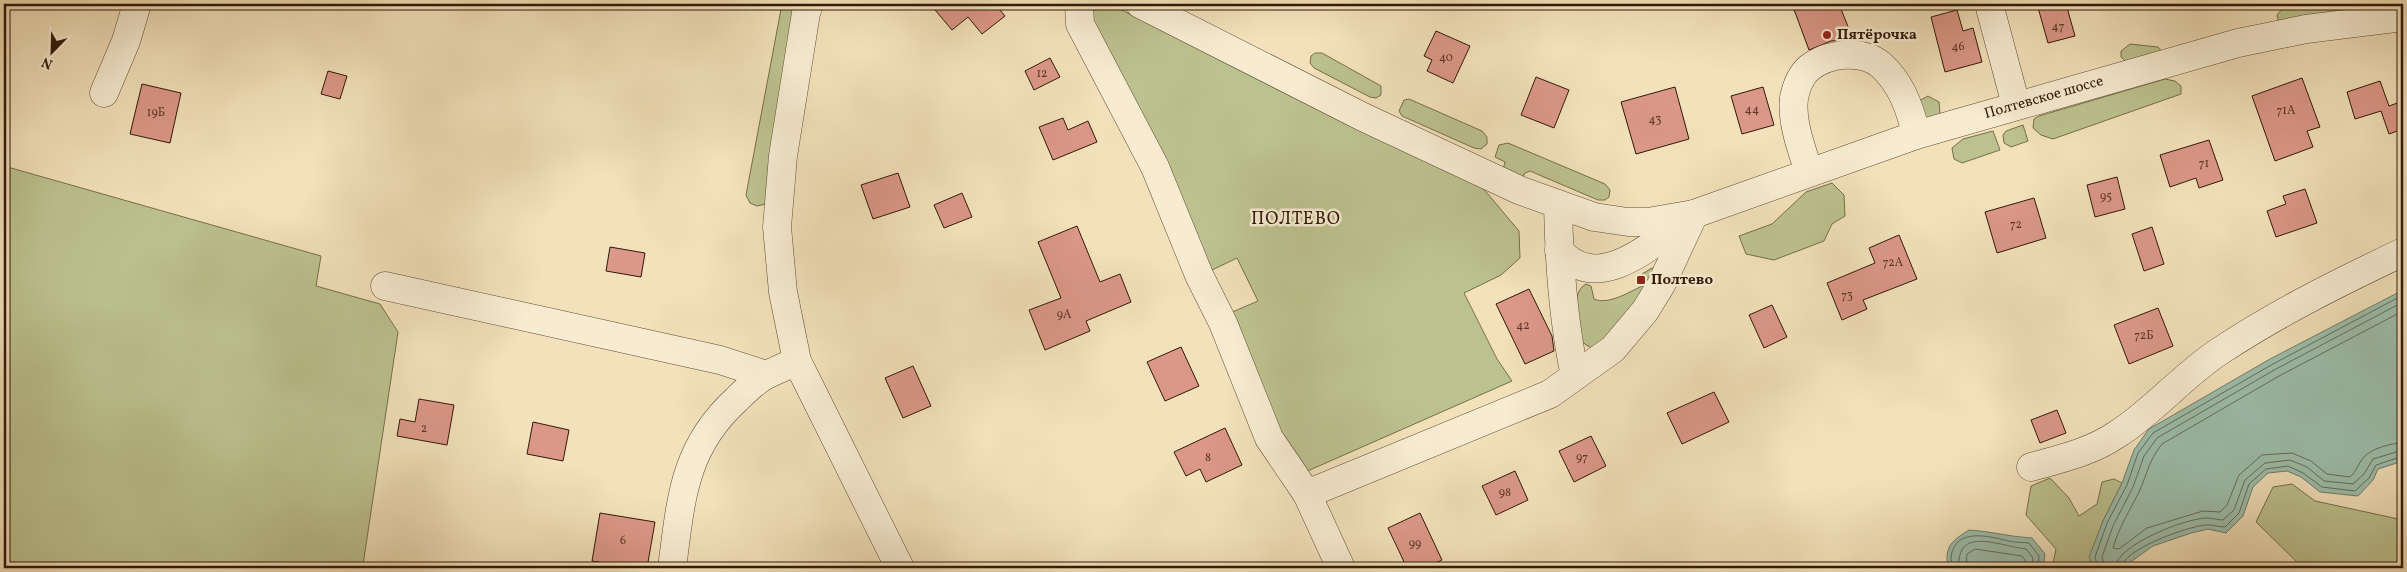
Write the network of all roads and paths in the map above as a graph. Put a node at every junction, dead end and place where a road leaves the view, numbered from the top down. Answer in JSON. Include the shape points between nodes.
{"nodes":[{"id":1,"x":137,"y":4,"type":"edge"},
{"id":2,"x":809,"y":4,"type":"edge"},
{"id":3,"x":1079,"y":4,"type":"edge"},
{"id":4,"x":1140,"y":4,"type":"edge"},
{"id":5,"x":1989,"y":4,"type":"edge"},
{"id":6,"x":2403,"y":17,"type":"edge"},
{"id":7,"x":104,"y":94,"type":"dead end"},
{"id":8,"x":2016,"y":105,"type":"junction"},
{"id":9,"x":1916,"y":135,"type":"junction"},
{"id":10,"x":1809,"y":172,"type":"junction"},
{"id":11,"x":1558,"y":204,"type":"junction"},
{"id":12,"x":1694,"y":214,"type":"junction"},
{"id":13,"x":1559,"y":250,"type":"junction"},
{"id":14,"x":2403,"y":252,"type":"edge"},
{"id":15,"x":385,"y":286,"type":"dead end"},
{"id":16,"x":797,"y":361,"type":"junction"},
{"id":17,"x":766,"y":375,"type":"junction"},
{"id":18,"x":1575,"y":376,"type":"junction"},
{"id":19,"x":2031,"y":467,"type":"dead end"},
{"id":20,"x":1307,"y":494,"type":"junction"},
{"id":21,"x":672,"y":568,"type":"edge"},
{"id":22,"x":900,"y":568,"type":"edge"},
{"id":23,"x":1341,"y":568,"type":"edge"}],
"edges":[{"from":1,"to":7,"type":"street"},
{"from":2,"to":16,"type":"street","via":[[783,156],[777,226],[783,292]]},
{"from":3,"to":20,"type":"street","via":[[1080,24],[1155,168],[1270,438]]},
{"from":4,"to":11,"type":"street","via":[[1362,117],[1519,190]]},
{"from":5,"to":8,"type":"street"},
{"from":6,"to":8,"type":"street","name":"Полтевское шоссе","via":[[2306,29],[2238,43]]},
{"from":8,"to":9,"type":"street","name":"Полтевское шоссе"},
{"from":9,"to":10,"type":"street","name":"Полтевское шоссе"},
{"from":9,"to":10,"type":"street","via":[[1904,96],[1881,66],[1868,57],[1851,55],[1824,61],[1803,74],[1794,99],[1800,142]]},
{"from":10,"to":12,"type":"street","name":"Полтевское шоссе"},
{"from":11,"to":12,"type":"street","via":[[1594,217],[1628,222]]},
{"from":11,"to":13,"type":"street"},
{"from":12,"to":13,"type":"street","via":[[1616,266],[1582,266],[1564,257]]},
{"from":12,"to":18,"type":"street","via":[[1674,259],[1644,311],[1613,349]]},
{"from":13,"to":18,"type":"street","via":[[1566,337]]},
{"from":14,"to":19,"type":"street","via":[[2304,299],[2219,352],[2115,436],[2075,456]]},
{"from":15,"to":17,"type":"street","via":[[720,360]]},
{"from":16,"to":17,"type":"street"},
{"from":16,"to":22,"type":"street"},
{"from":17,"to":21,"type":"street","via":[[717,416],[698,446],[682,492]]},
{"from":18,"to":20,"type":"street","via":[[1550,394]]},
{"from":20,"to":23,"type":"street"}]}
